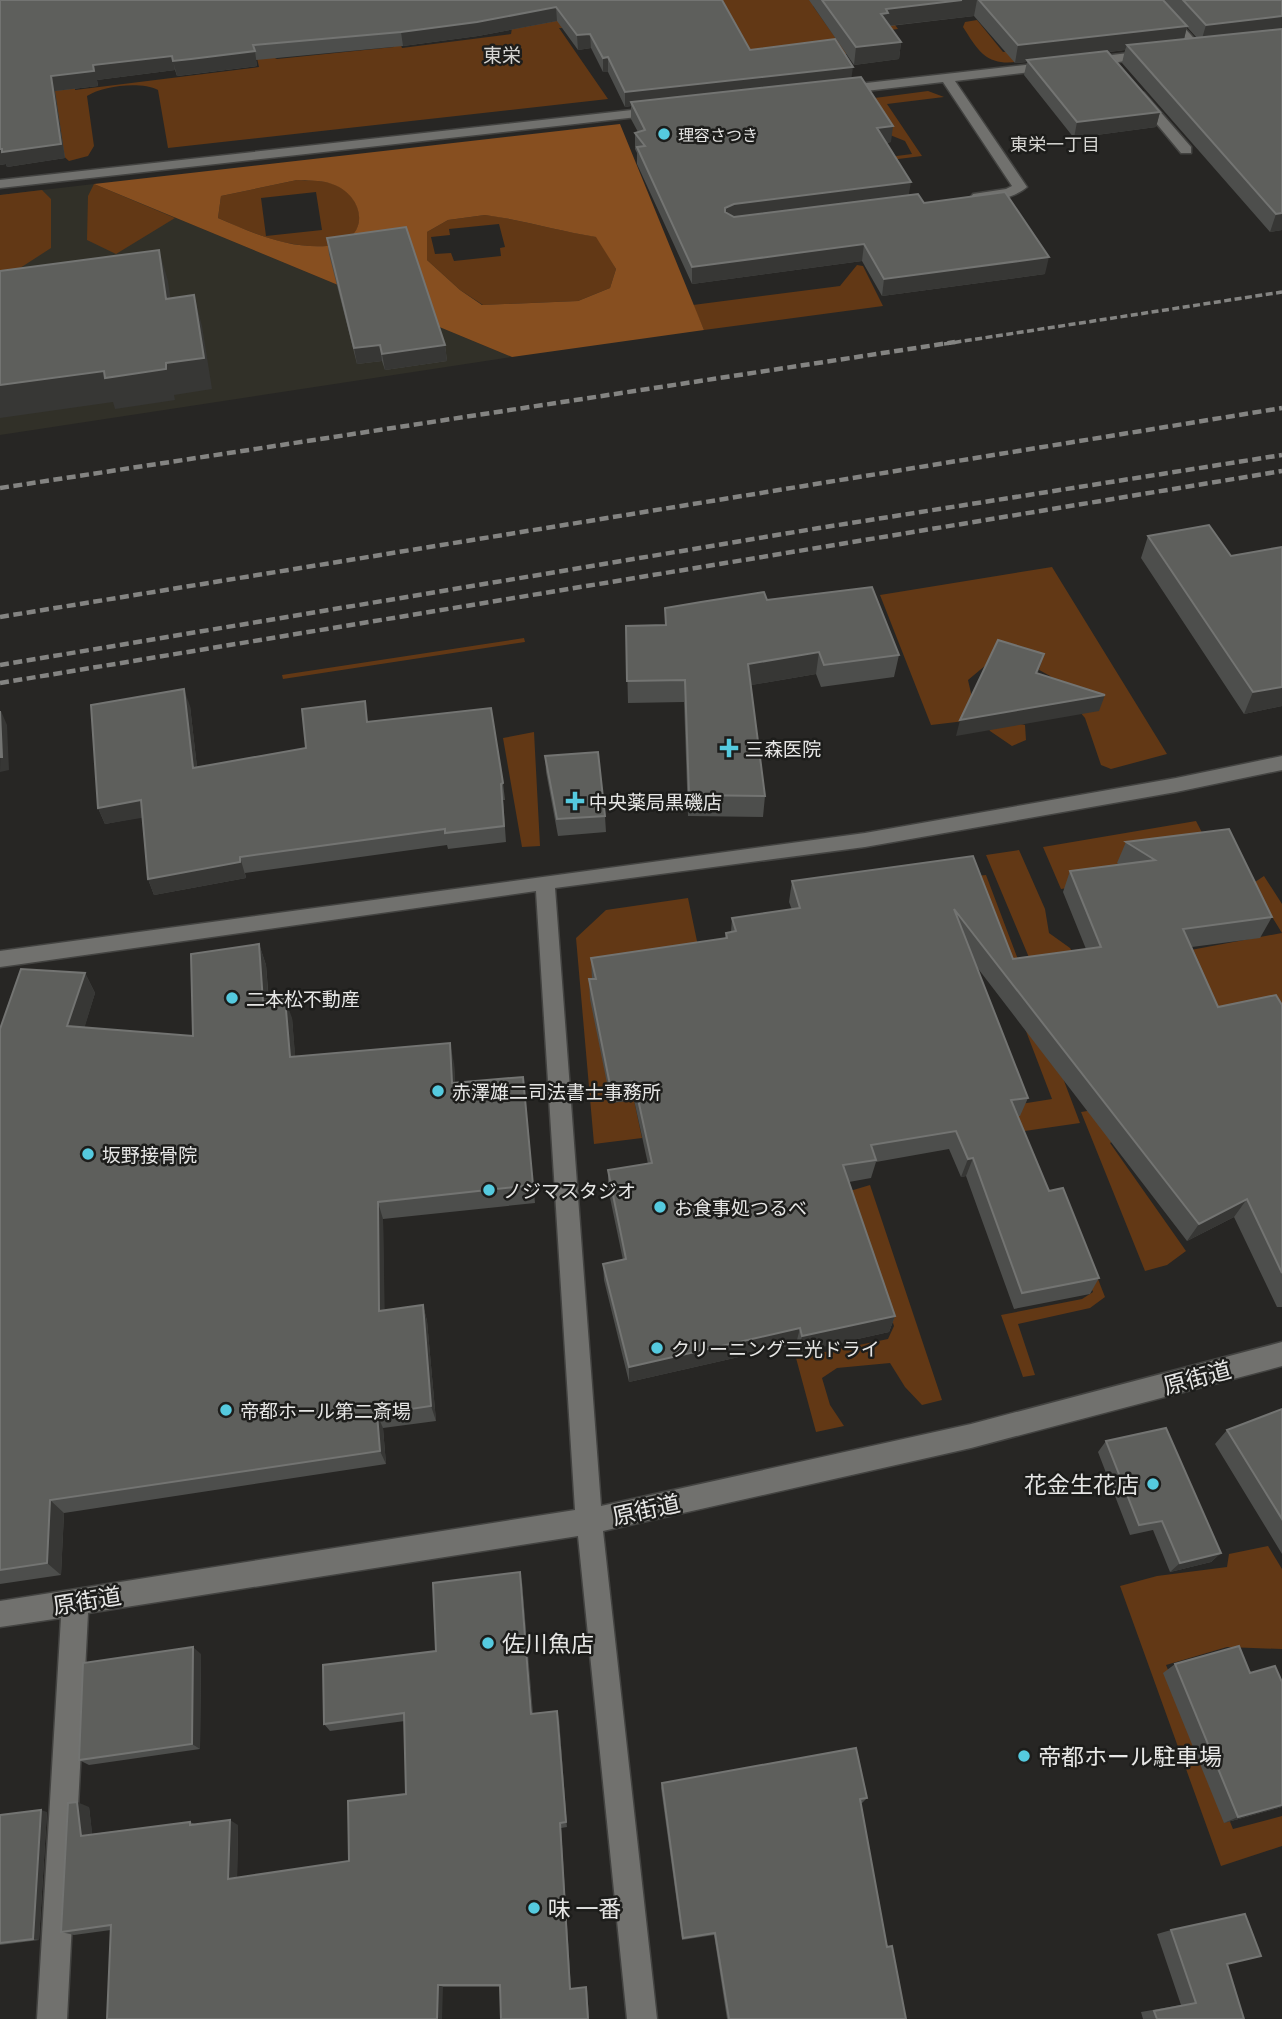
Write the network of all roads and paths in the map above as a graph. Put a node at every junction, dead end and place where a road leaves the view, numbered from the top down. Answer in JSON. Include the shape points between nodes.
{"nodes":[{"id":1,"x":1153,"y":0,"type":"edge"},
{"id":2,"x":947,"y":78,"type":"junction"},
{"id":3,"x":1134,"y":89,"type":"edge"},
{"id":4,"x":824,"y":92,"type":"edge"},
{"id":5,"x":674,"y":109,"type":"edge"},
{"id":6,"x":1186,"y":150,"type":"dead end"},
{"id":7,"x":0,"y":184,"type":"edge"},
{"id":8,"x":968,"y":198,"type":"edge"},
{"id":9,"x":1282,"y":762,"type":"edge"},
{"id":10,"x":544,"y":881,"type":"junction"},
{"id":11,"x":0,"y":959,"type":"edge"},
{"id":12,"x":1282,"y":1354,"type":"edge"},
{"id":13,"x":589,"y":1521,"type":"junction"},
{"id":14,"x":75,"y":1602,"type":"junction"},
{"id":15,"x":0,"y":1614,"type":"edge"},
{"id":16,"x":52,"y":2019,"type":"edge"},
{"id":17,"x":642,"y":2019,"type":"edge"}],
"edges":[{"from":1,"to":2,"type":"street","via":[[1190,49],[1113,64]]},
{"from":2,"to":4,"type":"street"},
{"from":2,"to":8,"type":"street","via":[[1020,187],[1009,193]]},
{"from":3,"to":6,"type":"street"},
{"from":5,"to":7,"type":"street"},
{"from":9,"to":10,"type":"street","via":[[865,840]]},
{"from":10,"to":11,"type":"street"},
{"from":10,"to":13,"type":"street"},
{"from":12,"to":13,"type":"street","name":"原街道","via":[[971,1436]]},
{"from":13,"to":14,"type":"street","name":"原街道"},
{"from":13,"to":17,"type":"street"},
{"from":14,"to":15,"type":"street","name":"原街道"},
{"from":14,"to":16,"type":"street"}]}
